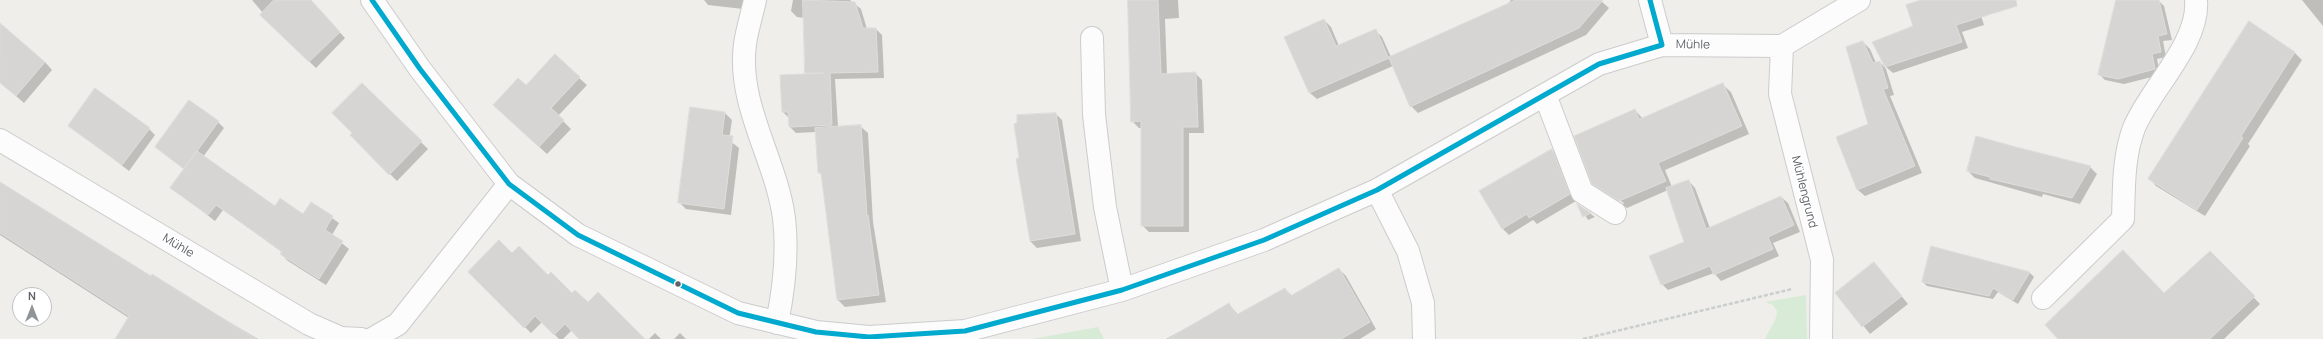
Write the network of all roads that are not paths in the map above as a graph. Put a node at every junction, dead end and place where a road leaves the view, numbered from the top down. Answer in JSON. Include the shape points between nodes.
{"nodes":[{"id":1,"x":372,"y":0,"type":"edge"},
{"id":2,"x":755,"y":0,"type":"edge"},
{"id":3,"x":1650,"y":0,"type":"edge"},
{"id":4,"x":1859,"y":0,"type":"edge"},
{"id":5,"x":2196,"y":0,"type":"edge"},
{"id":6,"x":1092,"y":38,"type":"dead end"},
{"id":7,"x":1662,"y":45,"type":"junction"},
{"id":8,"x":1782,"y":46,"type":"junction"},
{"id":9,"x":1545,"y":95,"type":"junction"},
{"id":10,"x":0,"y":140,"type":"edge"},
{"id":11,"x":509,"y":184,"type":"junction"},
{"id":12,"x":1377,"y":190,"type":"junction"},
{"id":13,"x":1614,"y":213,"type":"dead end"},
{"id":14,"x":1122,"y":290,"type":"junction"},
{"id":15,"x":2043,"y":298,"type":"dead end"},
{"id":16,"x":777,"y":323,"type":"junction"},
{"id":17,"x":398,"y":333,"type":"edge"},
{"id":18,"x":361,"y":339,"type":"edge"},
{"id":19,"x":372,"y":339,"type":"edge"},
{"id":20,"x":1424,"y":339,"type":"edge"},
{"id":21,"x":1821,"y":339,"type":"edge"}],
"edges":[{"from":1,"to":11,"type":"street","name":"Mühle","via":[[420,69]]},
{"from":2,"to":16,"type":"street","via":[[745,45],[746,78],[753,115],[784,217],[783,297]]},
{"from":3,"to":7,"type":"street"},
{"from":4,"to":8,"type":"street"},
{"from":5,"to":15,"type":"street","via":[[2192,29],[2134,128],[2125,169],[2123,219]]},
{"from":6,"to":14,"type":"street","via":[[1094,122],[1105,207]]},
{"from":7,"to":8,"type":"street","name":"Mühle"},
{"from":7,"to":9,"type":"street","name":"Mühle","via":[[1599,64]]},
{"from":8,"to":21,"type":"street","name":"Mühlengrund","via":[[1780,94],[1822,260]]},
{"from":9,"to":12,"type":"street","name":"Mühle"},
{"from":9,"to":13,"type":"street","via":[[1582,192]]},
{"from":10,"to":18,"type":"street","name":"Mühle","via":[[309,324],[341,338]]},
{"from":11,"to":16,"type":"street","name":"Mühle","via":[[578,235],[738,313]]},
{"from":11,"to":17,"type":"street","via":[[398,324]]},
{"from":12,"to":14,"type":"street","name":"Mühle","via":[[1264,240]]},
{"from":12,"to":20,"type":"street","via":[[1408,251],[1423,303]]},
{"from":14,"to":16,"type":"street","name":"Mühle","via":[[965,331],[870,337],[816,332]]},
{"from":17,"to":19,"type":"street"}]}
